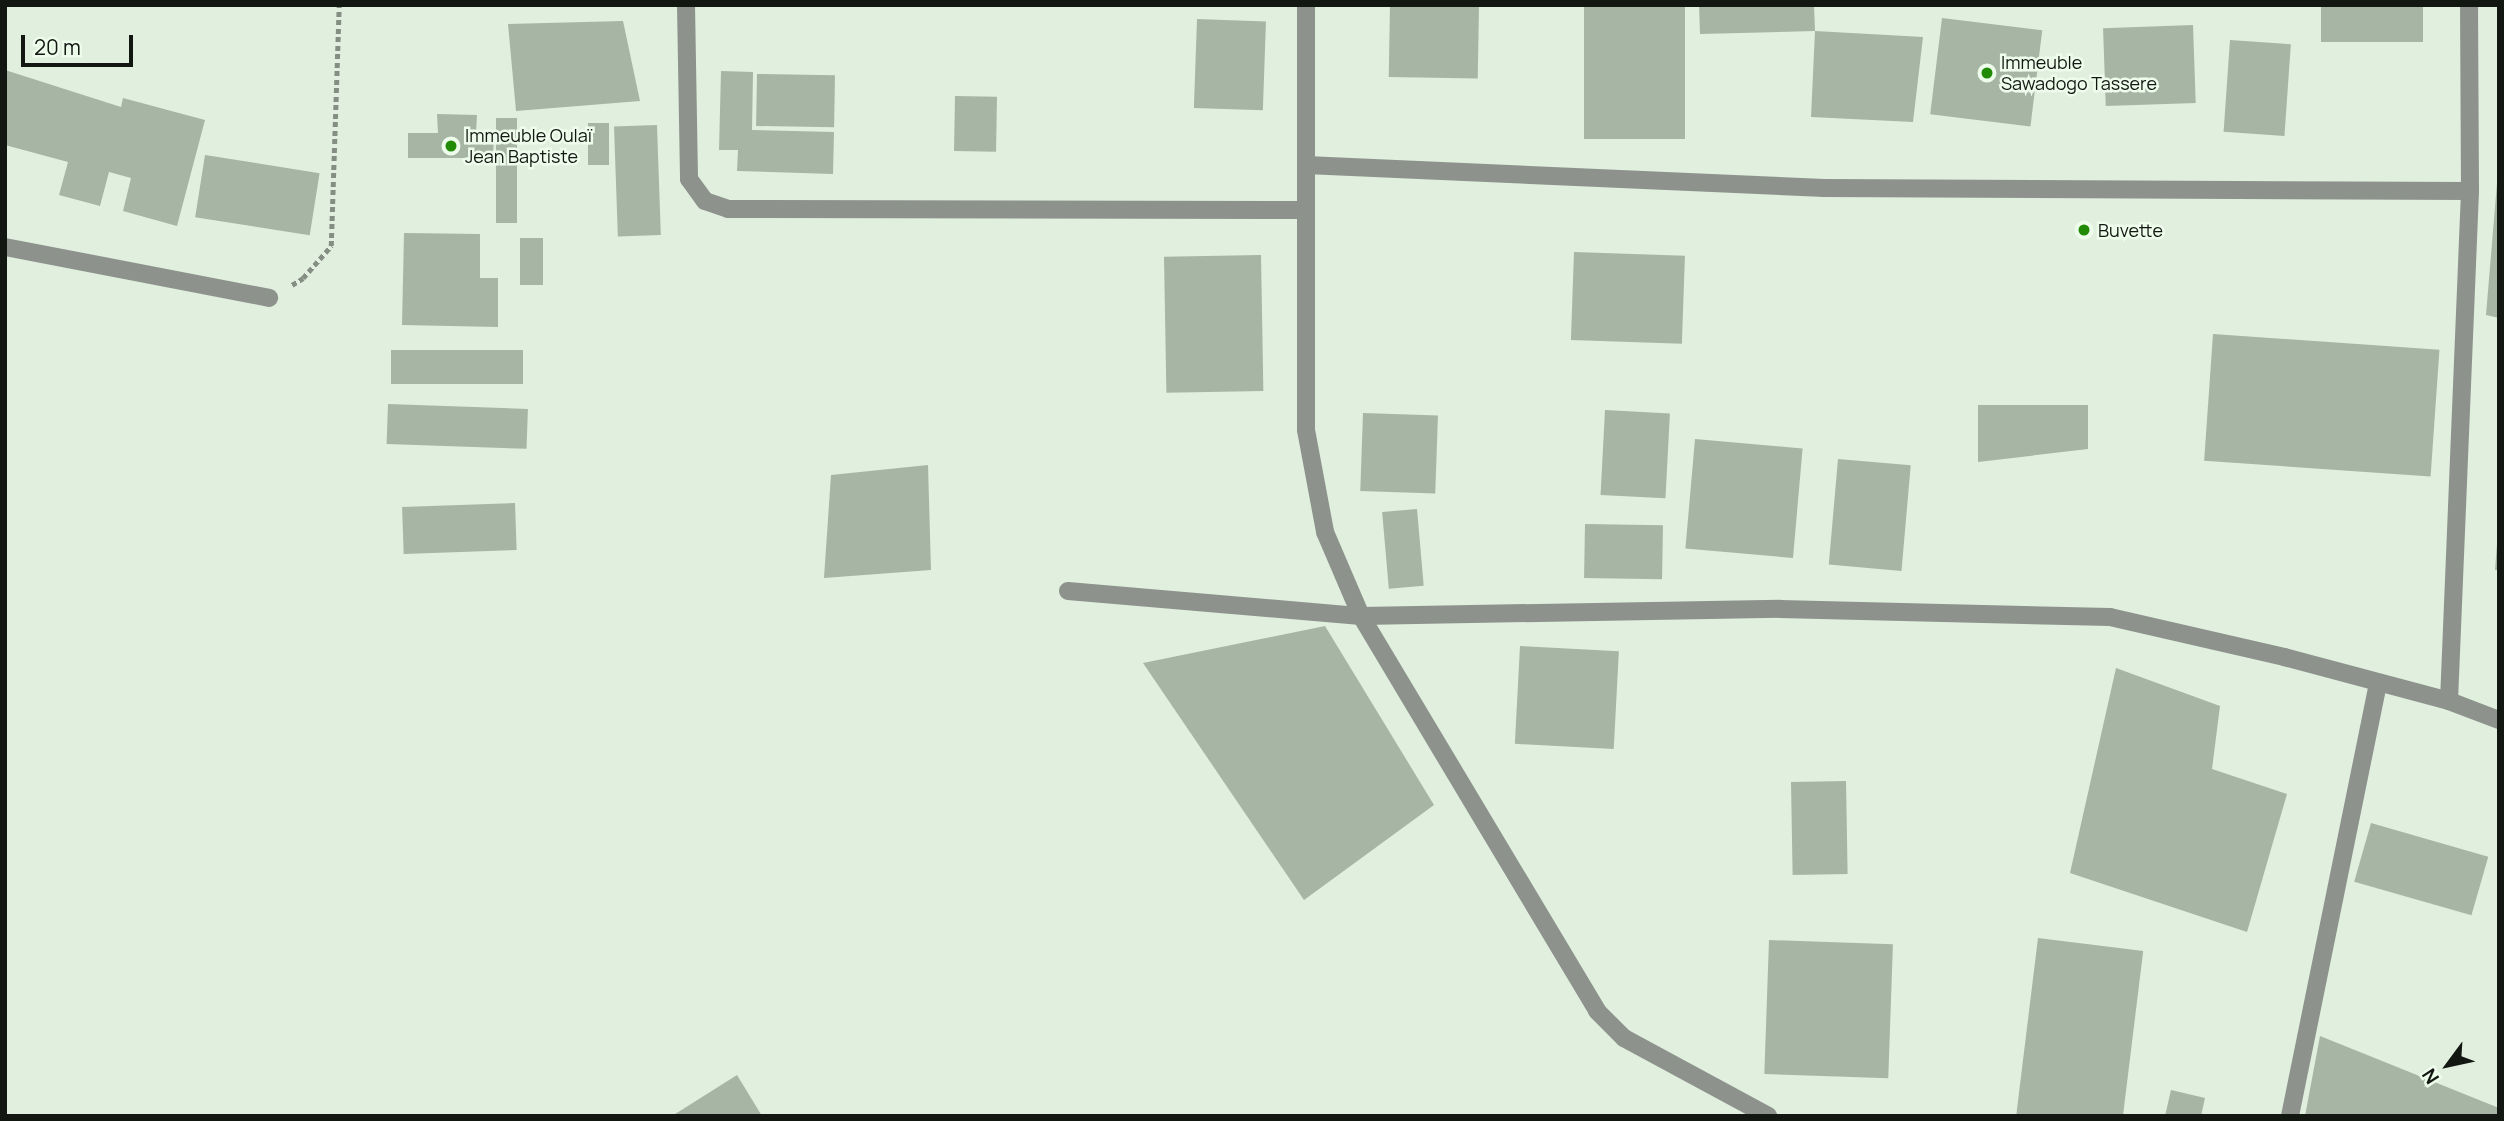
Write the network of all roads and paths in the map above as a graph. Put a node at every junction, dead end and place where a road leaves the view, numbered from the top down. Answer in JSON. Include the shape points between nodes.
{"nodes":[{"id":1,"x":339,"y":5,"type":"edge"},
{"id":2,"x":687,"y":5,"type":"edge"},
{"id":3,"x":1306,"y":5,"type":"edge"},
{"id":4,"x":2469,"y":5,"type":"edge"},
{"id":5,"x":1306,"y":165,"type":"junction"},
{"id":6,"x":2470,"y":191,"type":"junction"},
{"id":7,"x":1307,"y":210,"type":"junction"},
{"id":8,"x":5,"y":247,"type":"edge"},
{"id":9,"x":269,"y":298,"type":"joint"},
{"id":10,"x":1068,"y":592,"type":"dead end"},
{"id":11,"x":1361,"y":616,"type":"junction"},
{"id":12,"x":2378,"y":682,"type":"junction"},
{"id":13,"x":2449,"y":701,"type":"junction"},
{"id":14,"x":2499,"y":720,"type":"edge"},
{"id":15,"x":1768,"y":1116,"type":"edge"},
{"id":16,"x":2290,"y":1116,"type":"edge"}],
"edges":[{"from":1,"to":9,"type":"path","via":[[331,246],[303,278]]},
{"from":2,"to":7,"type":"street","via":[[690,180],[705,201],[728,209]]},
{"from":3,"to":5,"type":"street"},
{"from":4,"to":6,"type":"street"},
{"from":5,"to":6,"type":"street","via":[[1824,188]]},
{"from":5,"to":7,"type":"street"},
{"from":6,"to":13,"type":"street"},
{"from":7,"to":11,"type":"street","via":[[1306,430],[1325,532]]},
{"from":8,"to":9,"type":"street"},
{"from":10,"to":11,"type":"street"},
{"from":11,"to":12,"type":"street","via":[[1780,609],[2110,617]]},
{"from":11,"to":15,"type":"street","via":[[1597,1011],[1624,1038]]},
{"from":12,"to":13,"type":"street"},
{"from":12,"to":16,"type":"street"},
{"from":13,"to":14,"type":"street"}]}
